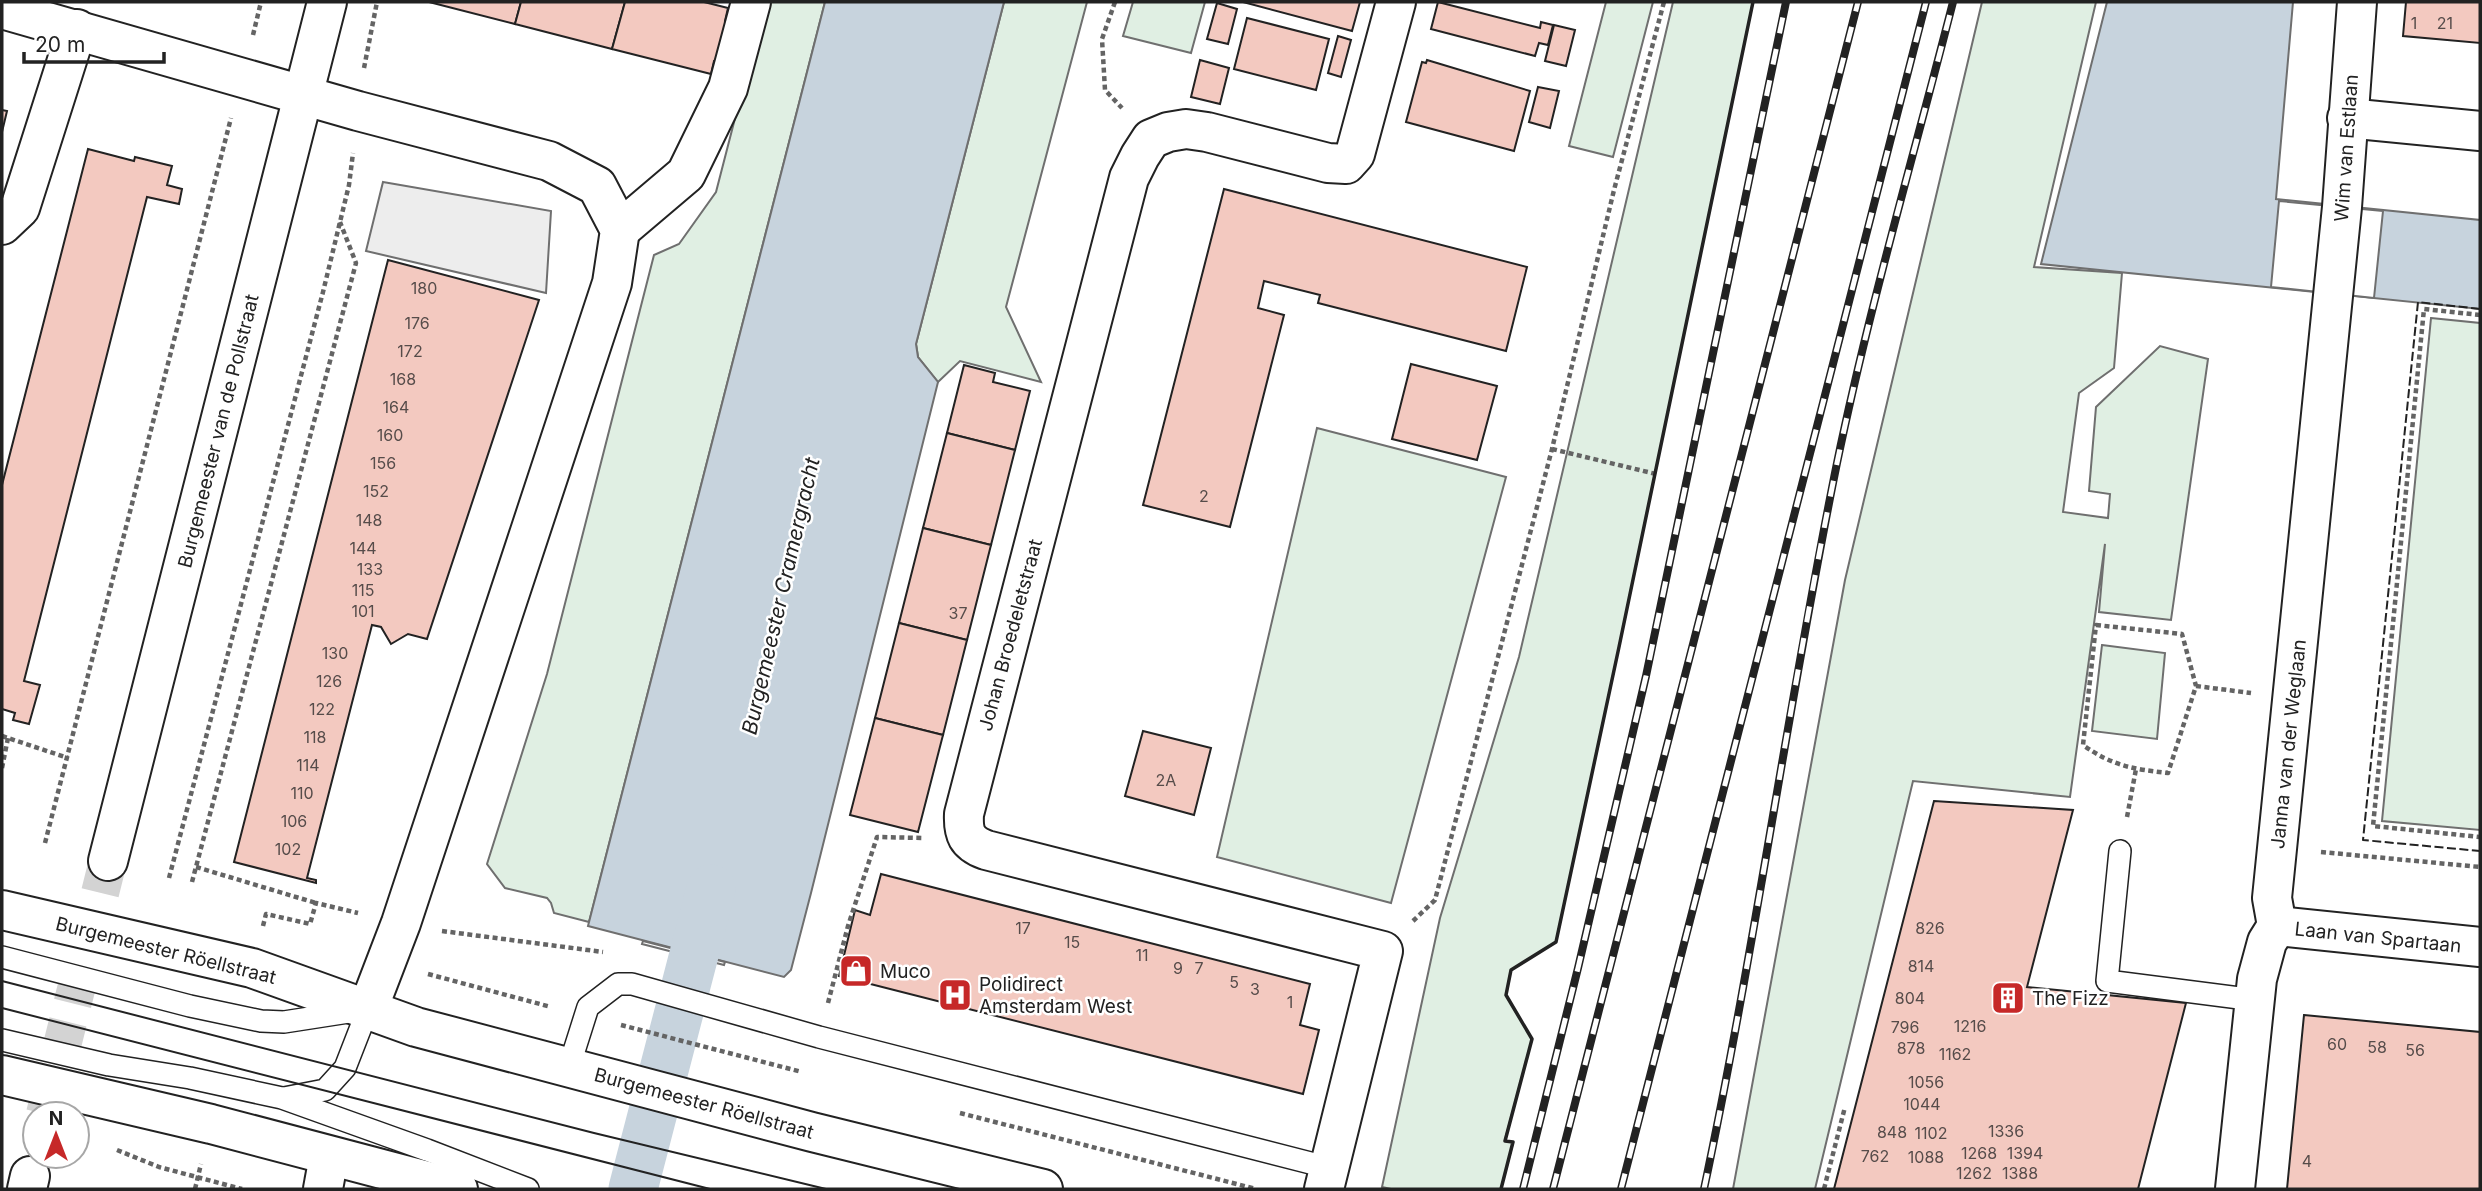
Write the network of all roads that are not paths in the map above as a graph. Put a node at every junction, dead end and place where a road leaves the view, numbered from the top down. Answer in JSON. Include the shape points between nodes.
{"nodes":[{"id":1,"x":327,"y":2,"type":"edge"},
{"id":2,"x":751,"y":2,"type":"edge"},
{"id":3,"x":1396,"y":2,"type":"edge"},
{"id":4,"x":2357,"y":2,"type":"edge"},
{"id":5,"x":2,"y":9,"type":"edge"},
{"id":6,"x":77,"y":29,"type":"junction"},
{"id":7,"x":304,"y":96,"type":"junction"},
{"id":8,"x":2347,"y":118,"type":"junction"},
{"id":9,"x":2480,"y":131,"type":"edge"},
{"id":10,"x":2,"y":225,"type":"edge"},
{"id":11,"x":621,"y":230,"type":"junction"},
{"id":12,"x":2333,"y":294,"type":"joint"},
{"id":13,"x":2120,"y":851,"type":"road end"},
{"id":14,"x":108,"y":861,"type":"tunnel mouth"},
{"id":15,"x":2,"y":909,"type":"edge"},
{"id":16,"x":2277,"y":926,"type":"junction"},
{"id":17,"x":2480,"y":947,"type":"edge"},
{"id":18,"x":2,"y":957,"type":"edge"},
{"id":19,"x":2255,"y":1000,"type":"junction"},
{"id":20,"x":368,"y":1009,"type":"junction"},
{"id":21,"x":2,"y":1040,"type":"edge"},
{"id":22,"x":569,"y":1067,"type":"junction"},
{"id":23,"x":2,"y":1075,"type":"edge"},
{"id":24,"x":282,"y":1098,"type":"junction"},
{"id":25,"x":326,"y":1172,"type":"edge"},
{"id":26,"x":1327,"y":1179,"type":"edge"},
{"id":27,"x":458,"y":1189,"type":"edge"},
{"id":28,"x":528,"y":1189,"type":"edge"},
{"id":29,"x":1043,"y":1189,"type":"edge"},
{"id":30,"x":2235,"y":1189,"type":"edge"}],
"edges":[{"from":1,"to":7,"type":"street","name":"Burgemeester van de Pollstraat"},
{"from":2,"to":11,"type":"street","via":[[728,88],[686,174]]},
{"from":3,"to":26,"type":"street","name":"Johan Broedeletstraat","via":[[1355,154],[1346,164],[1186,129],[1152,139],[1140,156],[1129,178],[963,827],[966,838],[986,850],[1383,951]]},
{"from":4,"to":8,"type":"street","name":"Wim van Estlaan"},
{"from":5,"to":6,"type":"street"},
{"from":6,"to":7,"type":"street"},
{"from":6,"to":10,"type":"street","via":[[20,208]]},
{"from":7,"to":11,"type":"street","via":[[549,161],[597,186]]},
{"from":7,"to":14,"type":"street","name":"Burgemeester van de Pollstraat"},
{"from":8,"to":9,"type":"street"},
{"from":8,"to":12,"type":"street","name":"Wim van Estlaan"},
{"from":11,"to":20,"type":"street","via":[[608,296]]},
{"from":12,"to":16,"type":"street","name":"Janna van der Weglaan","via":[[2272,898]]},
{"from":13,"to":19,"type":"lane","via":[[2107,981]]},
{"from":15,"to":20,"type":"street","name":"Burgemeester Röellstraat","via":[[252,968]]},
{"from":16,"to":17,"type":"street","name":"Laan van Spartaan"},
{"from":16,"to":19,"type":"street","via":[[2260,961]]},
{"from":18,"to":20,"type":"lane","name":"Burgemeester Röellstraat","via":[[261,1021],[284,1022]]},
{"from":19,"to":30,"type":"street"},
{"from":20,"to":22,"type":"street","name":"Burgemeester Röellstraat","via":[[416,1027]]},
{"from":20,"to":24,"type":"lane","via":[[345,1068],[324,1090]]},
{"from":21,"to":24,"type":"lane"},
{"from":22,"to":26,"type":"lane","via":[[588,1007],[618,984],[632,984]]},
{"from":22,"to":29,"type":"street","name":"Burgemeester Röellstraat"},
{"from":23,"to":25,"type":"street","via":[[211,1124]]},
{"from":24,"to":28,"type":"lane"},
{"from":25,"to":27,"type":"street"}]}
